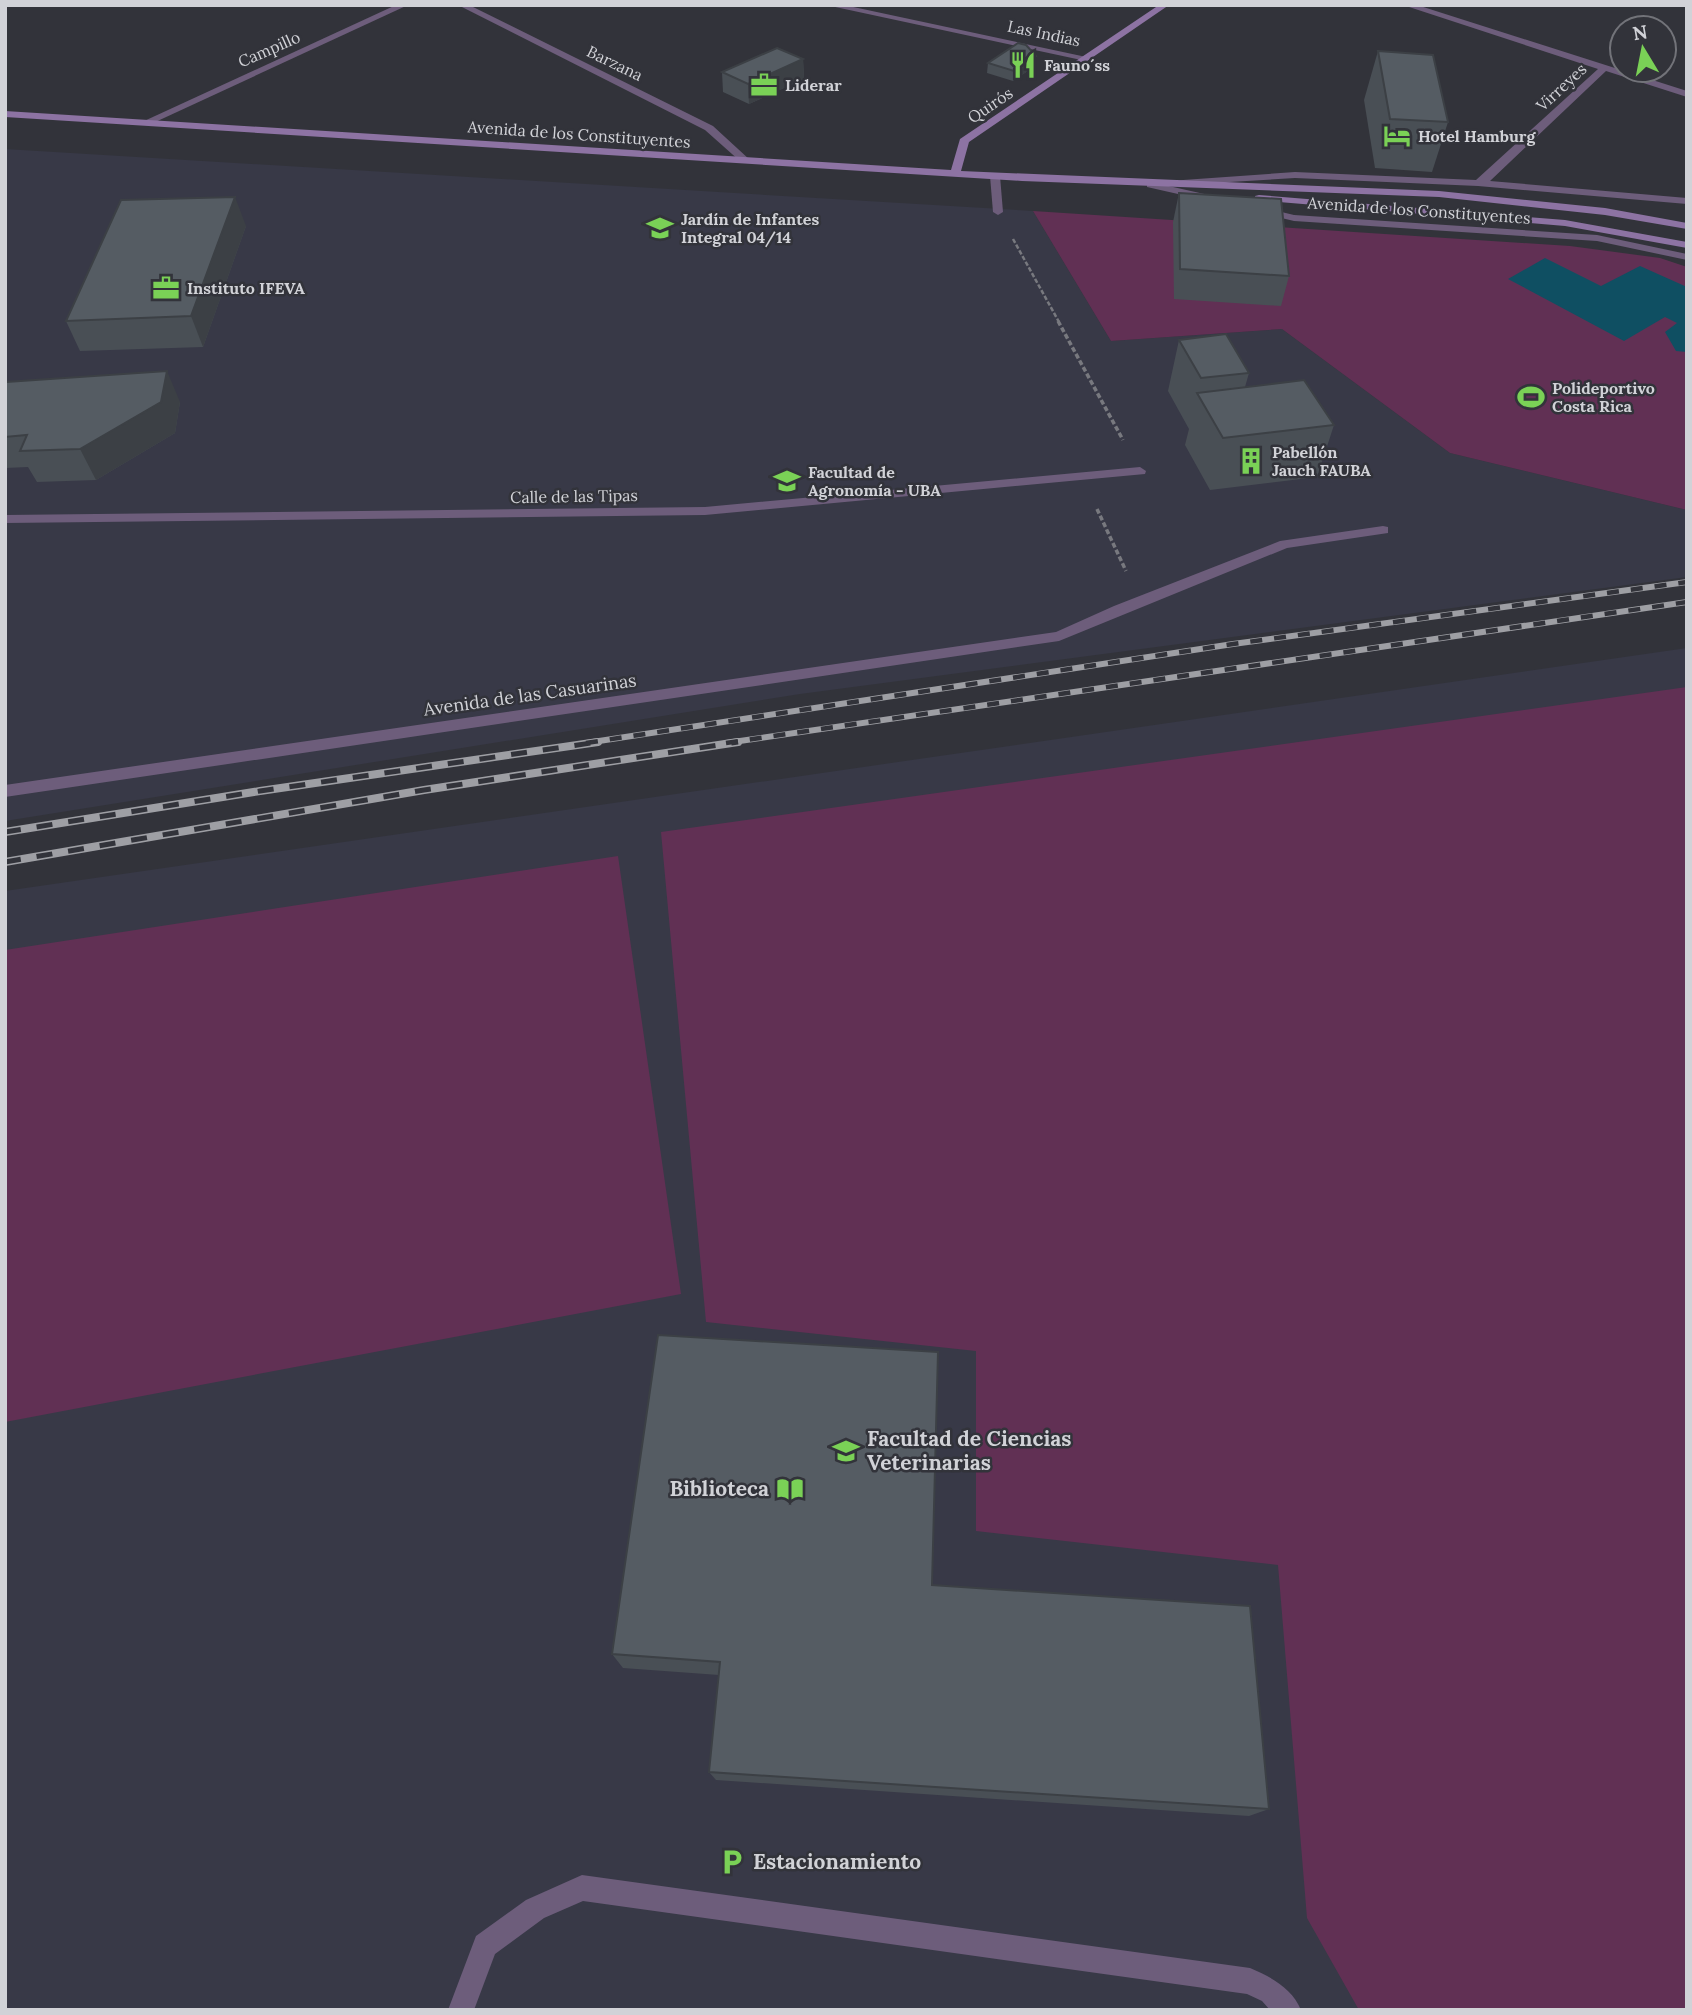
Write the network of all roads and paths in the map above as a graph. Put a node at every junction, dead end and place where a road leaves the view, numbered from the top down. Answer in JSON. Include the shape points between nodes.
{"nodes":[{"id":1,"x":404,"y":5,"type":"edge"},
{"id":2,"x":462,"y":5,"type":"edge"},
{"id":3,"x":831,"y":5,"type":"edge"},
{"id":4,"x":1165,"y":5,"type":"edge"},
{"id":5,"x":1407,"y":5,"type":"edge"},
{"id":6,"x":1086,"y":58,"type":"junction"},
{"id":7,"x":1604,"y":68,"type":"junction"},
{"id":8,"x":1687,"y":94,"type":"edge"},
{"id":9,"x":5,"y":114,"type":"edge"},
{"id":10,"x":147,"y":122,"type":"junction"},
{"id":11,"x":745,"y":160,"type":"junction"},
{"id":12,"x":955,"y":174,"type":"junction"},
{"id":13,"x":995,"y":176,"type":"junction"},
{"id":14,"x":1478,"y":184,"type":"junction"},
{"id":15,"x":1151,"y":185,"type":"junction"},
{"id":16,"x":1216,"y":200,"type":"edge"},
{"id":17,"x":1687,"y":201,"type":"edge"},
{"id":18,"x":1242,"y":206,"type":"edge"},
{"id":19,"x":998,"y":212,"type":"joint"},
{"id":20,"x":1687,"y":226,"type":"edge"},
{"id":21,"x":1687,"y":245,"type":"edge"},
{"id":22,"x":1687,"y":257,"type":"edge"},
{"id":23,"x":1140,"y":471,"type":"joint"},
{"id":24,"x":1082,"y":478,"type":"junction"},
{"id":25,"x":5,"y":520,"type":"edge"},
{"id":26,"x":1383,"y":530,"type":"dead end"},
{"id":27,"x":1118,"y":609,"type":"junction"},
{"id":28,"x":5,"y":791,"type":"edge"},
{"id":29,"x":461,"y":2010,"type":"edge"},
{"id":30,"x":1288,"y":2010,"type":"edge"}],
"edges":[{"from":1,"to":10,"type":"street","name":"Campillo"},
{"from":2,"to":11,"type":"street","name":"Barzana","via":[[709,128]]},
{"from":3,"to":6,"type":"street","name":"Las Indias"},
{"from":4,"to":6,"type":"main road","name":"Quirós"},
{"from":5,"to":7,"type":"street"},
{"from":6,"to":12,"type":"main road","name":"Quirós","via":[[964,141]]},
{"from":7,"to":8,"type":"street"},
{"from":7,"to":14,"type":"street","name":"Virreyes"},
{"from":9,"to":10,"type":"main road","name":"Avenida de los Constituyentes"},
{"from":10,"to":11,"type":"main road","name":"Avenida de los Constituyentes"},
{"from":11,"to":12,"type":"main road","name":"Avenida de los Constituyentes"},
{"from":12,"to":13,"type":"main road","name":"Avenida de los Constituyentes"},
{"from":13,"to":15,"type":"main road","name":"Avenida de los Constituyentes"},
{"from":13,"to":19,"type":"street"},
{"from":14,"to":15,"type":"street","name":"Avenida de los Constituyentes","via":[[1295,175]]},
{"from":14,"to":17,"type":"street","name":"Avenida de los Constituyentes"},
{"from":15,"to":16,"type":"street","name":"Avenida de los Constituyentes"},
{"from":15,"to":20,"type":"main road","name":"Avenida de los Constituyentes","via":[[1300,186],[1540,202]]},
{"from":15,"to":21,"type":"main road","name":"Avenida de los Constituyentes","via":[[1293,202],[1565,223]]},
{"from":18,"to":22,"type":"street","name":"Avenida de los Constituyentes","via":[[1294,218],[1597,238]]},
{"from":19,"to":23,"type":"path"},
{"from":23,"to":24,"type":"street","name":"Calle de las Tipas"},
{"from":24,"to":25,"type":"street","name":"Calle de las Tipas","via":[[705,511]]},
{"from":24,"to":27,"type":"path","via":[[1129,576],[1130,592]]},
{"from":26,"to":27,"type":"street","name":"Avenida de las Casuarinas","via":[[1285,544]]},
{"from":27,"to":28,"type":"street","name":"Avenida de las Casuarinas","via":[[1059,636]]},
{"from":29,"to":30,"type":"street","via":[[485,1945],[535,1909],[582,1888],[1250,1981],[1271,1992]]}]}
